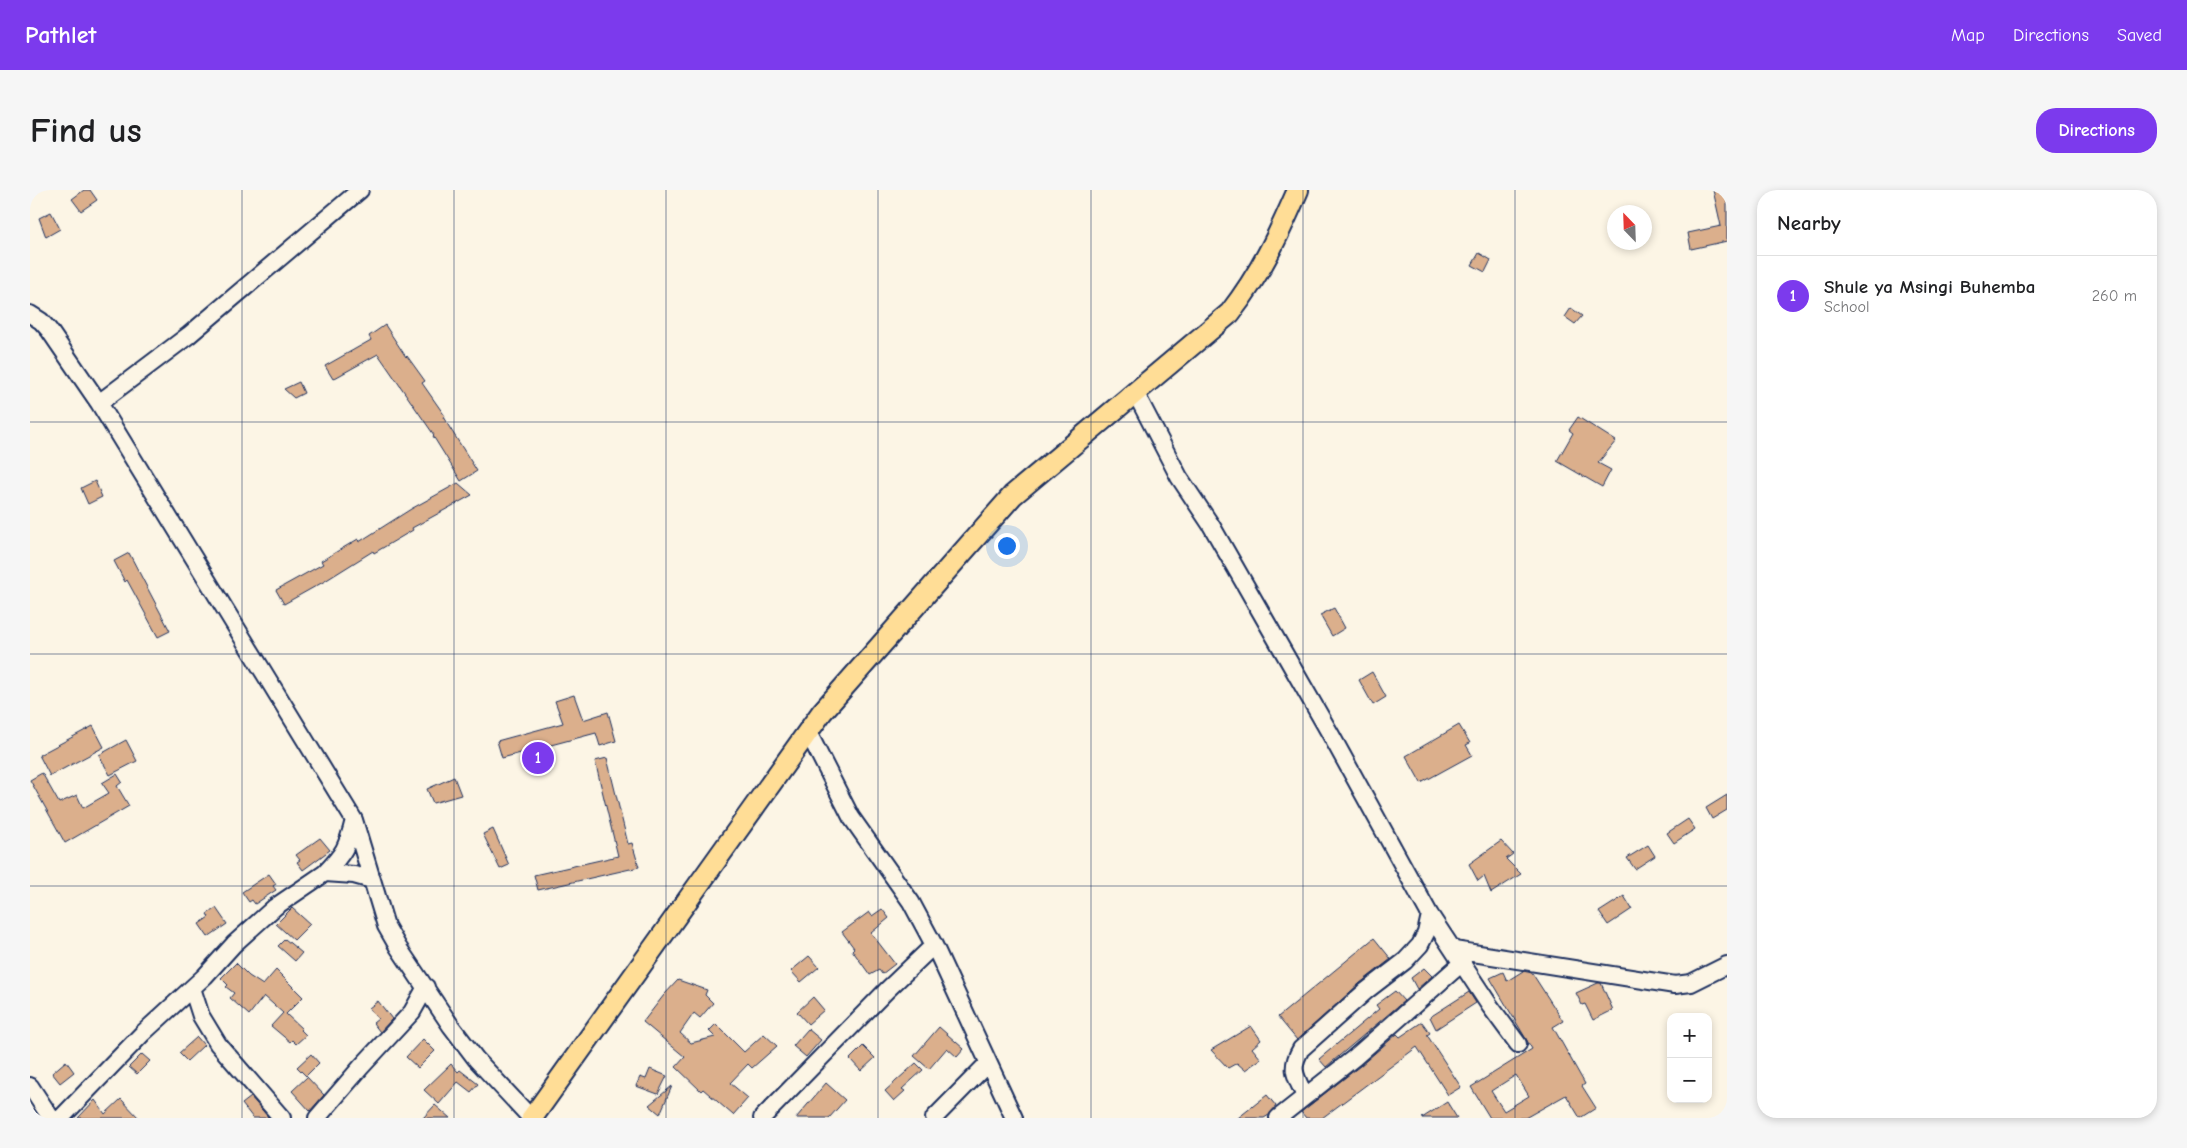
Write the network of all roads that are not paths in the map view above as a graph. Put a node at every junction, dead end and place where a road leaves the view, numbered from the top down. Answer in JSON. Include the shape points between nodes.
{"nodes":[{"id":1,"x":360,"y":190,"type":"edge"},
{"id":2,"x":1298,"y":190,"type":"edge"},
{"id":3,"x":31,"y":311,"type":"edge"},
{"id":4,"x":1135,"y":392,"type":"junction"},
{"id":5,"x":99,"y":403,"type":"junction"},
{"id":6,"x":808,"y":732,"type":"junction"},
{"id":7,"x":354,"y":820,"type":"junction"},
{"id":8,"x":325,"y":873,"type":"junction"},
{"id":9,"x":372,"y":880,"type":"junction"},
{"id":10,"x":1430,"y":915,"type":"junction"},
{"id":11,"x":934,"y":945,"type":"junction"},
{"id":12,"x":1458,"y":956,"type":"junction"},
{"id":13,"x":1727,"y":965,"type":"edge"},
{"id":14,"x":426,"y":987,"type":"junction"},
{"id":15,"x":192,"y":988,"type":"junction"},
{"id":16,"x":1518,"y":1044,"type":"dead end"},
{"id":17,"x":988,"y":1063,"type":"junction"},
{"id":18,"x":30,"y":1086,"type":"edge"},
{"id":19,"x":1306,"y":1096,"type":"junction"},
{"id":20,"x":51,"y":1118,"type":"edge"},
{"id":21,"x":61,"y":1118,"type":"edge"},
{"id":22,"x":282,"y":1118,"type":"edge"},
{"id":23,"x":317,"y":1118,"type":"edge"},
{"id":24,"x":532,"y":1118,"type":"edge"},
{"id":25,"x":762,"y":1118,"type":"edge"},
{"id":26,"x":934,"y":1118,"type":"edge"},
{"id":27,"x":1014,"y":1118,"type":"edge"},
{"id":28,"x":1278,"y":1118,"type":"edge"}],
"edges":[{"from":1,"to":5,"type":"street","via":[[189,335]]},
{"from":2,"to":4,"type":"main road","via":[[1273,247],[1230,313]]},
{"from":3,"to":5,"type":"street","via":[[49,330]]},
{"from":4,"to":6,"type":"main road","via":[[1013,495]]},
{"from":4,"to":10,"type":"street","via":[[1179,477],[1211,525]]},
{"from":5,"to":7,"type":"street"},
{"from":6,"to":11,"type":"street","via":[[850,817],[911,902]]},
{"from":6,"to":24,"type":"main road"},
{"from":7,"to":8,"type":"street","via":[[343,854]]},
{"from":7,"to":9,"type":"street"},
{"from":8,"to":9,"type":"street"},
{"from":8,"to":15,"type":"street","via":[[275,907]]},
{"from":9,"to":14,"type":"street","via":[[386,926]]},
{"from":10,"to":12,"type":"street"},
{"from":10,"to":19,"type":"street","via":[[1426,933],[1410,956],[1301,1049],[1295,1060],[1294,1074]]},
{"from":11,"to":17,"type":"street"},
{"from":11,"to":25,"type":"street"},
{"from":12,"to":13,"type":"street","via":[[1675,985],[1691,983]]},
{"from":12,"to":16,"type":"street"},
{"from":12,"to":19,"type":"street","via":[[1354,1058]]},
{"from":14,"to":23,"type":"street","via":[[412,1012]]},
{"from":14,"to":24,"type":"street","via":[[476,1059]]},
{"from":15,"to":21,"type":"street","via":[[143,1033]]},
{"from":15,"to":22,"type":"street","via":[[201,1016],[218,1044]]},
{"from":17,"to":26,"type":"street"},
{"from":17,"to":27,"type":"street"},
{"from":18,"to":20,"type":"street"},
{"from":19,"to":28,"type":"street"}]}
